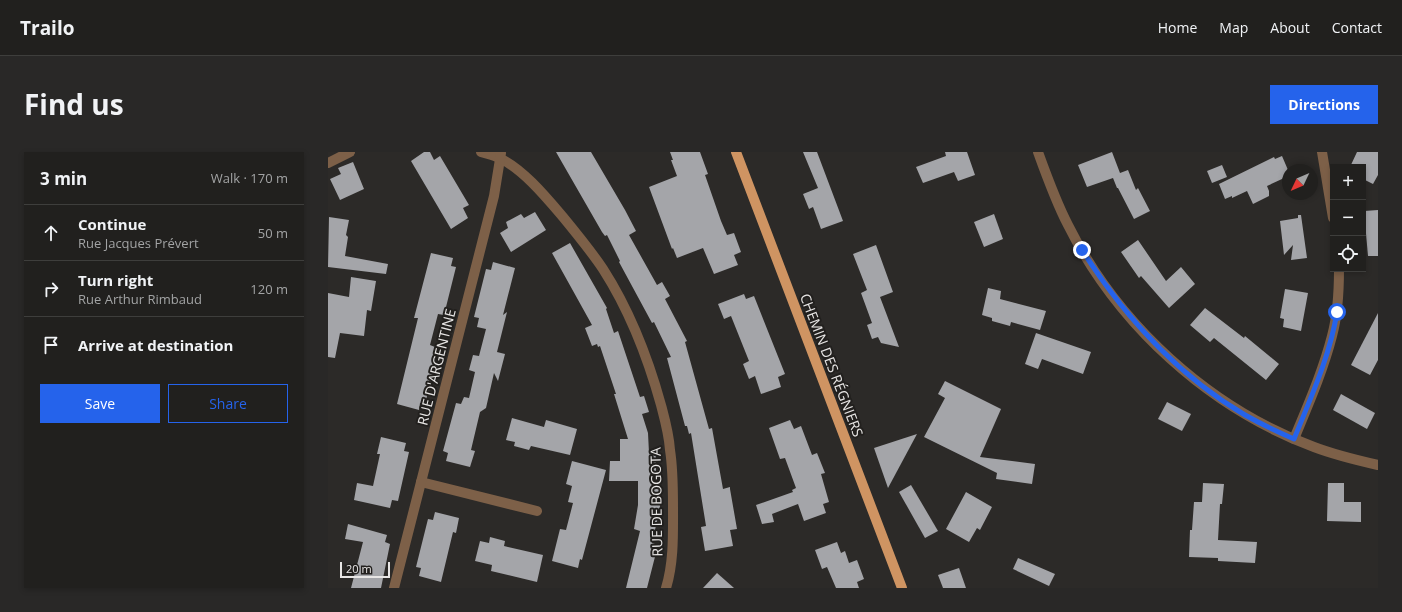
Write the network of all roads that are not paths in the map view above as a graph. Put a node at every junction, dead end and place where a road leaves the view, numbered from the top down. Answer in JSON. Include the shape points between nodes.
{"nodes":[{"id":1,"x":350,"y":152,"type":"edge"},
{"id":2,"x":481,"y":152,"type":"edge"},
{"id":3,"x":736,"y":152,"type":"edge"},
{"id":4,"x":1038,"y":152,"type":"edge"},
{"id":5,"x":1322,"y":152,"type":"edge"},
{"id":6,"x":500,"y":155,"type":"edge"},
{"id":7,"x":328,"y":163,"type":"edge"},
{"id":8,"x":1330,"y":200,"type":"edge"},
{"id":9,"x":1339,"y":272,"type":"edge"},
{"id":10,"x":1294,"y":439,"type":"junction"},
{"id":11,"x":1378,"y":465,"type":"edge"},
{"id":12,"x":421,"y":482,"type":"junction"},
{"id":13,"x":537,"y":511,"type":"dead end"},
{"id":14,"x":394,"y":588,"type":"edge"},
{"id":15,"x":666,"y":588,"type":"edge"},
{"id":16,"x":902,"y":588,"type":"edge"}],
"edges":[{"from":1,"to":7,"type":"street"},
{"from":2,"to":6,"type":"street","name":"RUE DE BOGOTA"},
{"from":3,"to":16,"type":"main road","name":"CHEMIN DES RÉGNIERS"},
{"from":4,"to":10,"type":"street","via":[[1068,226],[1097,274],[1135,323],[1173,362],[1222,400],[1256,421]]},
{"from":5,"to":8,"type":"street"},
{"from":6,"to":12,"type":"street","name":"RUE D'ARGENTINE","via":[[494,196]]},
{"from":6,"to":15,"type":"street","name":"RUE DE BOGOTA","via":[[544,195],[590,250],[620,299],[644,352],[657,390],[671,456],[673,534]]},
{"from":9,"to":10,"type":"street","via":[[1332,336],[1322,370]]},
{"from":10,"to":11,"type":"street","via":[[1335,455]]},
{"from":12,"to":13,"type":"street"},
{"from":12,"to":14,"type":"street","name":"RUE D'ARGENTINE"}]}
